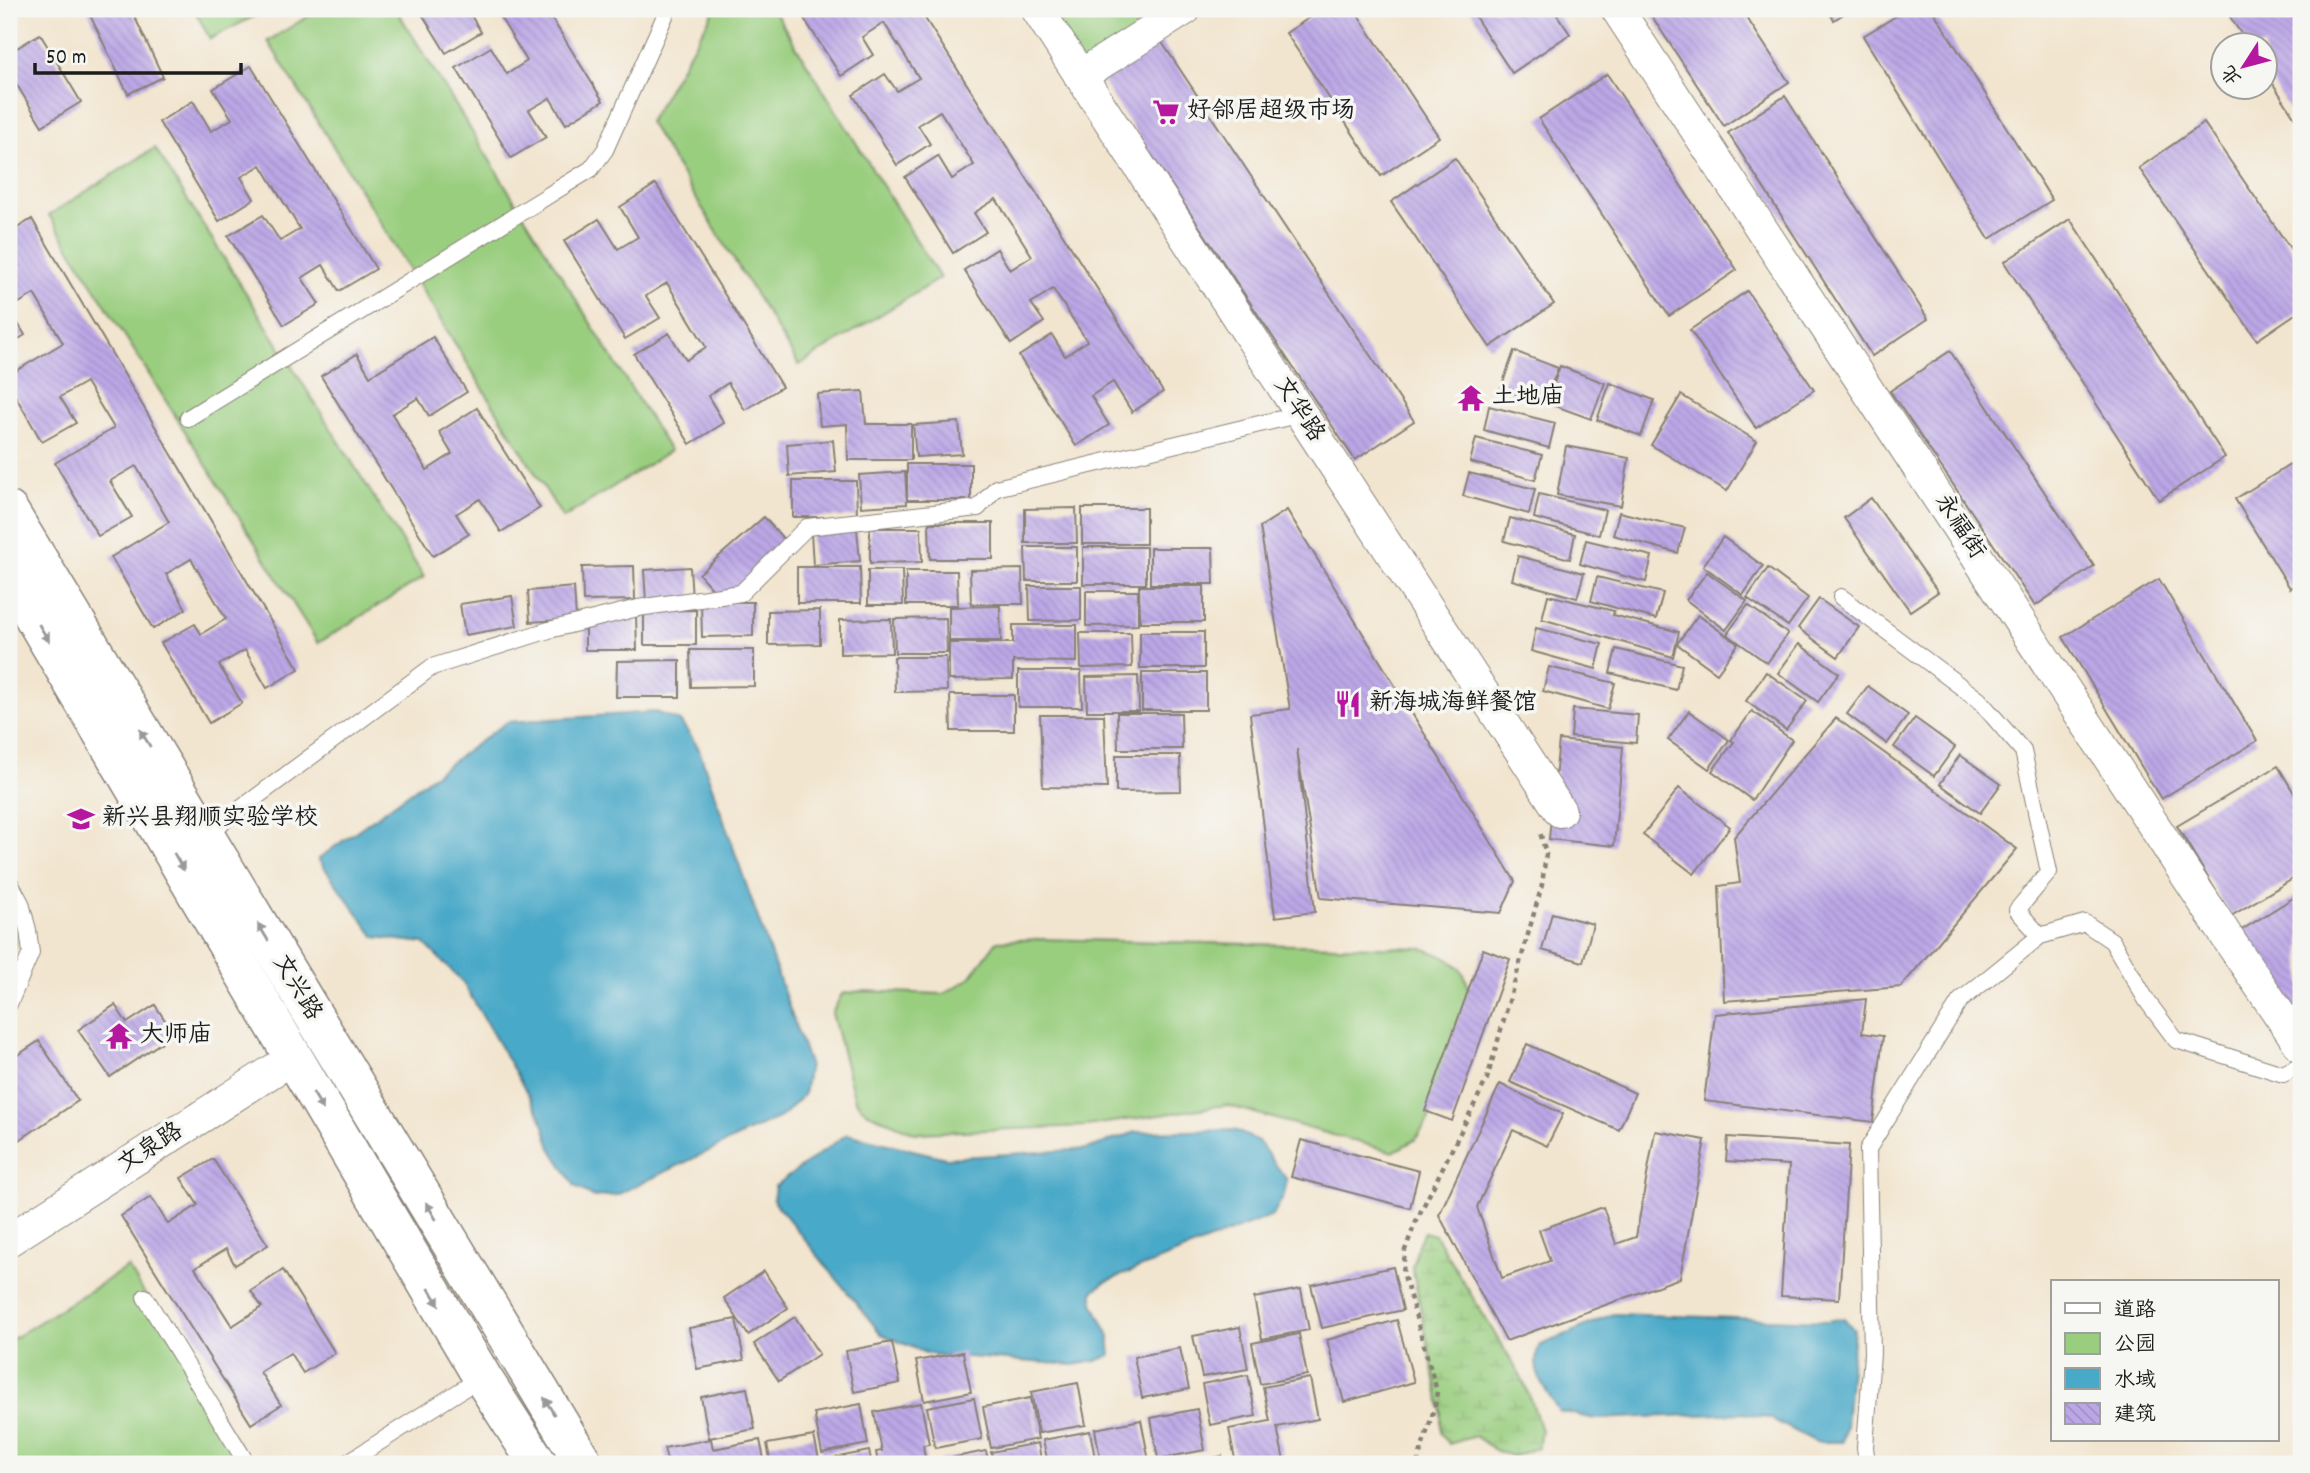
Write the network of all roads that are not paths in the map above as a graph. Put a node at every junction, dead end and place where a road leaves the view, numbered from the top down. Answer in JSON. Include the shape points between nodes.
{"nodes":[{"id":1,"x":668,"y":9,"type":"edge"},
{"id":2,"x":1037,"y":9,"type":"edge"},
{"id":3,"x":1185,"y":9,"type":"edge"},
{"id":4,"x":1617,"y":9,"type":"edge"},
{"id":5,"x":1080,"y":76,"type":"junction"},
{"id":6,"x":1301,"y":414,"type":"junction"},
{"id":7,"x":188,"y":418,"type":"dead end"},
{"id":8,"x":9,"y":511,"type":"edge"},
{"id":9,"x":9,"y":575,"type":"edge"},
{"id":10,"x":1840,"y":597,"type":"dead end"},
{"id":11,"x":160,"y":794,"type":"junction"},
{"id":12,"x":1550,"y":820,"type":"road end"},
{"id":13,"x":205,"y":835,"type":"junction"},
{"id":14,"x":9,"y":881,"type":"edge"},
{"id":15,"x":2040,"y":936,"type":"junction"},
{"id":16,"x":9,"y":1004,"type":"edge"},
{"id":17,"x":2301,"y":1045,"type":"edge"},
{"id":18,"x":293,"y":1058,"type":"junction"},
{"id":19,"x":2301,"y":1065,"type":"edge"},
{"id":20,"x":9,"y":1240,"type":"edge"},
{"id":21,"x":145,"y":1297,"type":"dead end"},
{"id":22,"x":482,"y":1377,"type":"junction"},
{"id":23,"x":247,"y":1464,"type":"edge"},
{"id":24,"x":345,"y":1464,"type":"edge"},
{"id":25,"x":538,"y":1464,"type":"edge"},
{"id":26,"x":584,"y":1464,"type":"edge"},
{"id":27,"x":1867,"y":1464,"type":"edge"}],
"edges":[{"from":1,"to":7,"type":"lane","via":[[605,150],[591,169]]},
{"from":2,"to":5,"type":"street","name":"文华路"},
{"from":3,"to":5,"type":"street"},
{"from":4,"to":17,"type":"street","name":"永福街"},
{"from":5,"to":6,"type":"street","name":"文华路"},
{"from":6,"to":12,"type":"street","name":"文华路"},
{"from":6,"to":13,"type":"lane","via":[[996,488],[978,508],[807,527],[741,593],[638,608],[432,667]]},
{"from":11,"to":8,"type":"street","name":"文兴路","one_way":true},
{"from":9,"to":11,"type":"street","name":"文兴路","one_way":true},
{"from":10,"to":15,"type":"lane","via":[[1979,700],[2023,751],[2049,872],[2017,910]]},
{"from":11,"to":13,"type":"street","name":"文兴路"},
{"from":11,"to":18,"type":"street","name":"文兴路","one_way":true},
{"from":26,"to":13,"type":"street","name":"文兴路","one_way":true},
{"from":14,"to":16,"type":"lane","via":[[21,903],[31,953]]},
{"from":15,"to":19,"type":"lane","via":[[2085,923],[2112,941],[2176,1040],[2283,1074]]},
{"from":15,"to":27,"type":"lane","via":[[1960,1001],[1868,1150],[1872,1354]]},
{"from":18,"to":20,"type":"street","name":"文泉路"},
{"from":18,"to":22,"type":"street","name":"文兴路","one_way":true},
{"from":21,"to":23,"type":"lane"},
{"from":22,"to":24,"type":"lane"},
{"from":22,"to":25,"type":"street","name":"文兴路"}]}
